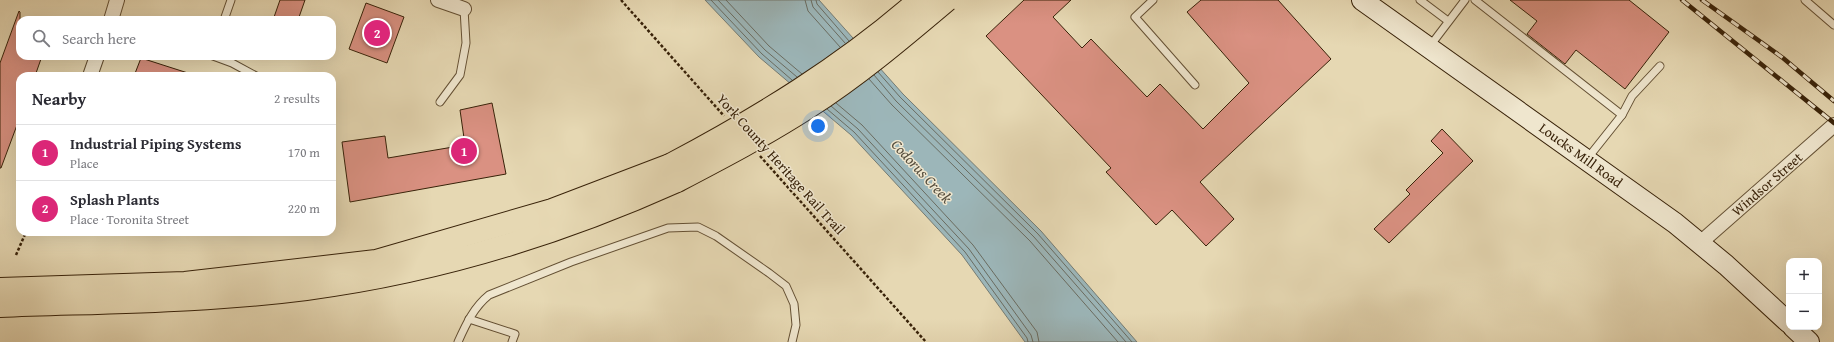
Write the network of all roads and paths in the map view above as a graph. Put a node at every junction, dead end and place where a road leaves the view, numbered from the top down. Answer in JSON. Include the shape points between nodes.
{"nodes":[{"id":1,"x":117,"y":0,"type":"edge"},
{"id":2,"x":231,"y":0,"type":"edge"},
{"id":3,"x":439,"y":0,"type":"edge"},
{"id":4,"x":621,"y":0,"type":"edge"},
{"id":5,"x":919,"y":0,"type":"edge"},
{"id":6,"x":947,"y":0,"type":"edge"},
{"id":7,"x":1153,"y":0,"type":"edge"},
{"id":8,"x":1362,"y":0,"type":"edge"},
{"id":9,"x":1420,"y":0,"type":"edge"},
{"id":10,"x":1465,"y":0,"type":"edge"},
{"id":11,"x":1475,"y":0,"type":"edge"},
{"id":12,"x":1805,"y":0,"type":"edge"},
{"id":13,"x":464,"y":9,"type":"joint"},
{"id":14,"x":112,"y":16,"type":"edge"},
{"id":15,"x":225,"y":16,"type":"edge"},
{"id":16,"x":1448,"y":21,"type":"junction"},
{"id":17,"x":1834,"y":25,"type":"edge"},
{"id":18,"x":1429,"y":47,"type":"junction"},
{"id":19,"x":96,"y":60,"type":"edge"},
{"id":20,"x":224,"y":60,"type":"edge"},
{"id":21,"x":1660,"y":66,"type":"dead end"},
{"id":22,"x":92,"y":72,"type":"edge"},
{"id":23,"x":249,"y":72,"type":"edge"},
{"id":24,"x":1195,"y":85,"type":"dead end"},
{"id":25,"x":440,"y":102,"type":"dead end"},
{"id":26,"x":1622,"y":114,"type":"junction"},
{"id":27,"x":726,"y":117,"type":"dead end"},
{"id":28,"x":1834,"y":125,"type":"edge"},
{"id":29,"x":757,"y":153,"type":"dead end"},
{"id":30,"x":1587,"y":159,"type":"junction"},
{"id":31,"x":673,"y":173,"type":"junction"},
{"id":32,"x":24,"y":236,"type":"edge"},
{"id":33,"x":1700,"y":243,"type":"junction"},
{"id":34,"x":16,"y":255,"type":"dead end"},
{"id":35,"x":0,"y":289,"type":"edge"},
{"id":36,"x":0,"y":306,"type":"edge"},
{"id":37,"x":469,"y":319,"type":"junction"},
{"id":38,"x":1786,"y":320,"type":"edge"},
{"id":39,"x":1796,"y":330,"type":"edge"},
{"id":40,"x":458,"y":342,"type":"edge"},
{"id":41,"x":512,"y":342,"type":"edge"},
{"id":42,"x":792,"y":342,"type":"edge"},
{"id":43,"x":926,"y":342,"type":"edge"},
{"id":44,"x":1809,"y":342,"type":"edge"}],
"edges":[{"from":1,"to":14,"type":"street"},
{"from":2,"to":15,"type":"lane"},
{"from":3,"to":13,"type":"street"},
{"from":4,"to":27,"type":"path","name":"York County Heritage Rail Trail"},
{"from":5,"to":31,"type":"highway","bridge":true,"via":[[843,61],[712,143]]},
{"from":6,"to":31,"type":"highway","bridge":true,"via":[[890,48],[807,108],[722,158]]},
{"from":7,"to":24,"type":"lane","via":[[1135,17]]},
{"from":8,"to":18,"type":"street","name":"Loucks Mill Road"},
{"from":9,"to":16,"type":"lane"},
{"from":10,"to":16,"type":"lane"},
{"from":11,"to":26,"type":"lane"},
{"from":12,"to":17,"type":"lane"},
{"from":13,"to":25,"type":"lane","via":[[466,43],[460,75]]},
{"from":16,"to":18,"type":"lane"},
{"from":18,"to":30,"type":"street","name":"Loucks Mill Road"},
{"from":19,"to":22,"type":"street"},
{"from":20,"to":23,"type":"lane"},
{"from":21,"to":26,"type":"lane","via":[[1632,96]]},
{"from":26,"to":30,"type":"lane"},
{"from":28,"to":33,"type":"street","name":"Windsor Street"},
{"from":29,"to":43,"type":"path","name":"York County Heritage Rail Trail"},
{"from":30,"to":33,"type":"street","name":"Loucks Mill Road"},
{"from":31,"to":35,"type":"highway","via":[[376,261],[184,283]]},
{"from":31,"to":36,"type":"highway","via":[[623,205],[524,241],[448,262],[358,281],[306,289],[227,296]]},
{"from":32,"to":34,"type":"path"},
{"from":33,"to":38,"type":"street","name":"Loucks Mill Road"},
{"from":37,"to":40,"type":"lane"},
{"from":37,"to":41,"type":"lane","via":[[515,334]]},
{"from":37,"to":42,"type":"lane","via":[[482,301],[496,292],[668,228],[698,227],[716,236],[786,286],[794,304],[796,325]]},
{"from":39,"to":44,"type":"street"}]}
